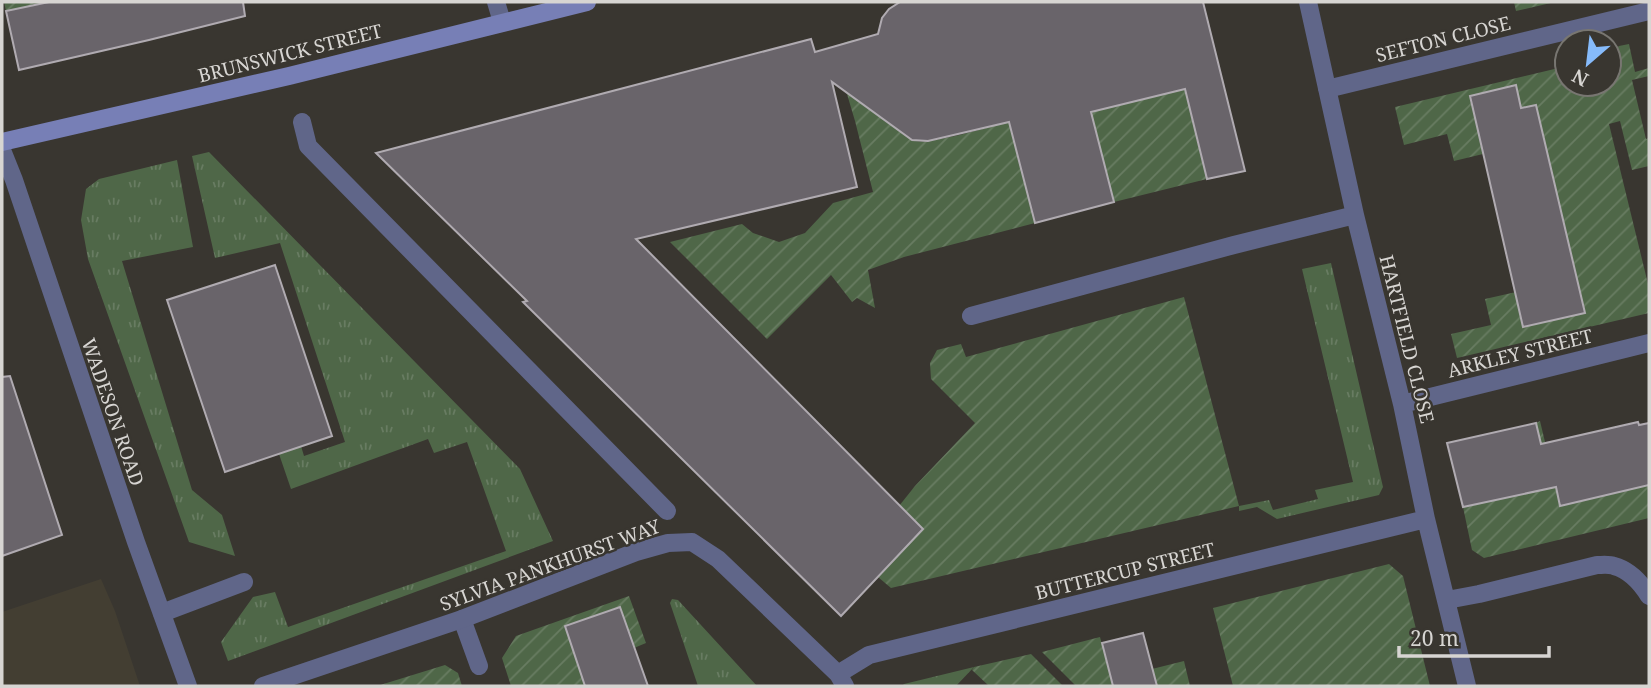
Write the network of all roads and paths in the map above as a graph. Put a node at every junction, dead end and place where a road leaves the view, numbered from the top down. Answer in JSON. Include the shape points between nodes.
{"nodes":[{"id":1,"x":496,"y":2,"type":"edge"},
{"id":2,"x":587,"y":2,"type":"edge"},
{"id":3,"x":1308,"y":2,"type":"edge"},
{"id":4,"x":1649,"y":11,"type":"edge"},
{"id":5,"x":502,"y":22,"type":"junction"},
{"id":6,"x":1327,"y":89,"type":"junction"},
{"id":7,"x":302,"y":122,"type":"dead end"},
{"id":8,"x":2,"y":142,"type":"edge"},
{"id":9,"x":2,"y":150,"type":"edge"},
{"id":10,"x":1355,"y":215,"type":"junction"},
{"id":11,"x":971,"y":316,"type":"dead end"},
{"id":12,"x":1649,"y":342,"type":"edge"},
{"id":13,"x":1402,"y":404,"type":"junction"},
{"id":14,"x":667,"y":511,"type":"dead end"},
{"id":15,"x":1426,"y":520,"type":"junction"},
{"id":16,"x":244,"y":582,"type":"dead end"},
{"id":17,"x":1649,"y":596,"type":"edge"},
{"id":18,"x":1447,"y":600,"type":"junction"},
{"id":19,"x":162,"y":613,"type":"junction"},
{"id":20,"x":462,"y":619,"type":"junction"},
{"id":21,"x":479,"y":666,"type":"dead end"},
{"id":22,"x":841,"y":680,"type":"edge"},
{"id":23,"x":188,"y":686,"type":"edge"},
{"id":24,"x":263,"y":686,"type":"edge"},
{"id":25,"x":1467,"y":686,"type":"edge"}],
"edges":[{"from":1,"to":5,"type":"street"},
{"from":2,"to":5,"type":"street","name":"BRUNSWICK STREET"},
{"from":3,"to":6,"type":"street","name":"HARTFIELD CLOSE"},
{"from":4,"to":6,"type":"street","name":"SEFTON CLOSE"},
{"from":5,"to":8,"type":"street","name":"BRUNSWICK STREET"},
{"from":6,"to":10,"type":"street","name":"HARTFIELD CLOSE"},
{"from":7,"to":14,"type":"street","via":[[308,146]]},
{"from":9,"to":19,"type":"street","name":"WADESON ROAD"},
{"from":10,"to":11,"type":"street"},
{"from":10,"to":13,"type":"street","name":"HARTFIELD CLOSE"},
{"from":12,"to":13,"type":"street","name":"ARKLEY STREET"},
{"from":13,"to":15,"type":"street","name":"HARTFIELD CLOSE"},
{"from":15,"to":18,"type":"street","name":"HARTFIELD CLOSE"},
{"from":15,"to":22,"type":"street","name":"BUTTERCUP STREET","via":[[869,655]]},
{"from":16,"to":19,"type":"street"},
{"from":17,"to":18,"type":"street","via":[[1631,574],[1613,565],[1597,565]]},
{"from":18,"to":25,"type":"street","name":"HARTFIELD CLOSE"},
{"from":19,"to":23,"type":"street","name":"WADESON ROAD"},
{"from":20,"to":21,"type":"street"},
{"from":20,"to":22,"type":"street","name":"SYLVIA PANKHURST WAY","via":[[636,552],[692,542],[718,559]]},
{"from":20,"to":24,"type":"street","name":"SYLVIA PANKHURST WAY"}]}
